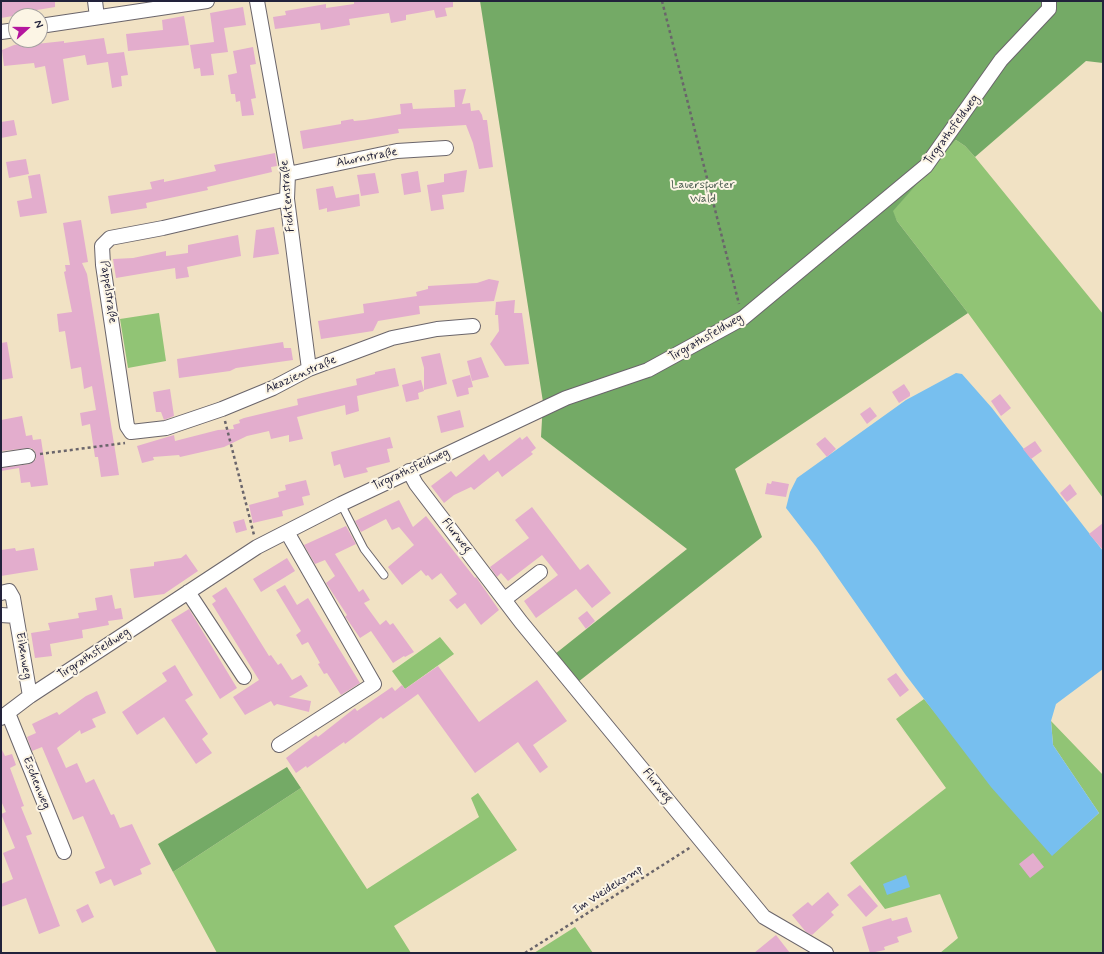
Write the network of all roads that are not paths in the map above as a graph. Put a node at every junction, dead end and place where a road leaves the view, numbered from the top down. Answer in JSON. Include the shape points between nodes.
{"nodes":[{"id":1,"x":94,"y":1,"type":"edge"},
{"id":2,"x":207,"y":1,"type":"edge"},
{"id":3,"x":257,"y":1,"type":"edge"},
{"id":4,"x":1049,"y":1,"type":"edge"},
{"id":5,"x":97,"y":17,"type":"junction"},
{"id":6,"x":48,"y":25,"type":"edge"},
{"id":7,"x":446,"y":148,"type":"dead end"},
{"id":8,"x":288,"y":174,"type":"junction"},
{"id":9,"x":287,"y":199,"type":"junction"},
{"id":10,"x":473,"y":326,"type":"dead end"},
{"id":11,"x":309,"y":369,"type":"junction"},
{"id":12,"x":131,"y":432,"type":"joint"},
{"id":13,"x":28,"y":456,"type":"road end"},
{"id":14,"x":1,"y":460,"type":"edge"},
{"id":15,"x":408,"y":471,"type":"junction"},
{"id":16,"x":341,"y":504,"type":"junction"},
{"id":17,"x":287,"y":532,"type":"junction"},
{"id":18,"x":540,"y":572,"type":"dead end"},
{"id":19,"x":384,"y":575,"type":"dead end"},
{"id":20,"x":188,"y":592,"type":"junction"},
{"id":21,"x":1,"y":593,"type":"edge"},
{"id":22,"x":505,"y":599,"type":"junction"},
{"id":23,"x":1,"y":615,"type":"edge"},
{"id":24,"x":16,"y":616,"type":"junction"},
{"id":25,"x":244,"y":677,"type":"dead end"},
{"id":26,"x":30,"y":696,"type":"junction"},
{"id":27,"x":4,"y":715,"type":"edge"},
{"id":28,"x":279,"y":745,"type":"dead end"},
{"id":29,"x":64,"y":852,"type":"dead end"},
{"id":30,"x":826,"y":953,"type":"edge"}],
"edges":[{"from":1,"to":5,"type":"street"},
{"from":2,"to":5,"type":"street"},
{"from":3,"to":8,"type":"street","name":"Fichtenstraße"},
{"from":4,"to":15,"type":"street","name":"Tirgrathsfeldweg","via":[[1049,9],[1002,60],[926,166],[743,318],[648,370],[566,398]]},
{"from":5,"to":6,"type":"street"},
{"from":7,"to":8,"type":"street","name":"Ahornstraße","via":[[397,151]]},
{"from":8,"to":9,"type":"street","name":"Fichtenstraße"},
{"from":9,"to":11,"type":"street","name":"Fichtenstraße"},
{"from":9,"to":12,"type":"street","name":"Pappelstraße","via":[[110,238],[102,246],[127,426]]},
{"from":10,"to":11,"type":"street","name":"Akazienstraße","via":[[438,329],[392,338]]},
{"from":11,"to":12,"type":"street","name":"Akazienstraße","via":[[274,388],[222,409],[166,428]]},
{"from":13,"to":14,"type":"street"},
{"from":15,"to":16,"type":"street","name":"Tirgrathsfeldweg"},
{"from":15,"to":22,"type":"street","name":"Flurweg"},
{"from":16,"to":17,"type":"street","name":"Tirgrathsfeldweg"},
{"from":16,"to":19,"type":"lane","via":[[364,549]]},
{"from":17,"to":20,"type":"street","name":"Tirgrathsfeldweg","via":[[257,547]]},
{"from":17,"to":28,"type":"street","via":[[374,684]]},
{"from":18,"to":22,"type":"street"},
{"from":20,"to":25,"type":"street"},
{"from":20,"to":26,"type":"street","name":"Tirgrathsfeldweg"},
{"from":21,"to":24,"type":"street","name":"Eibenweg","via":[[9,591]]},
{"from":22,"to":30,"type":"street","name":"Flurweg","via":[[571,684],[764,917]]},
{"from":23,"to":24,"type":"street","name":"Eibenweg"},
{"from":24,"to":26,"type":"street","name":"Eibenweg"},
{"from":26,"to":27,"type":"street","name":"Tirgrathsfeldweg"},
{"from":27,"to":29,"type":"street","name":"Eschenweg"}]}
